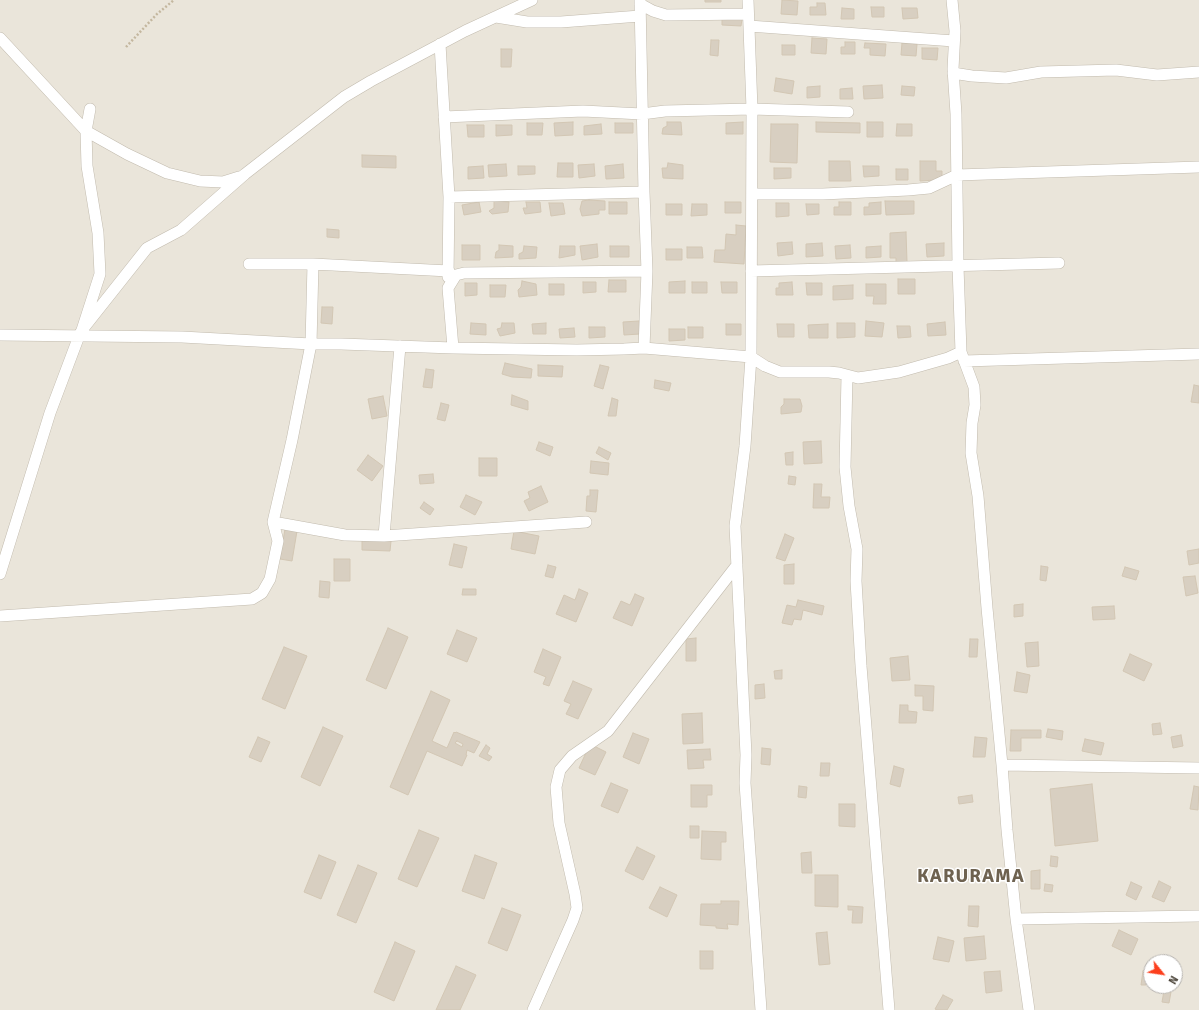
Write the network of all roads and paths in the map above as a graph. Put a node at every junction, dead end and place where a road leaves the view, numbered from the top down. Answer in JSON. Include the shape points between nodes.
{"nodes":[{"id":1,"x":174,"y":0,"type":"edge"},
{"id":2,"x":532,"y":0,"type":"edge"},
{"id":3,"x":748,"y":0,"type":"edge"},
{"id":4,"x":952,"y":0,"type":"edge"},
{"id":5,"x":640,"y":2,"type":"edge"},
{"id":6,"x":748,"y":14,"type":"junction"},
{"id":7,"x":640,"y":16,"type":"junction"},
{"id":8,"x":496,"y":17,"type":"junction"},
{"id":9,"x":749,"y":26,"type":"junction"},
{"id":10,"x":0,"y":38,"type":"edge"},
{"id":11,"x":954,"y":41,"type":"junction"},
{"id":12,"x":440,"y":44,"type":"junction"},
{"id":13,"x":126,"y":47,"type":"dead end"},
{"id":14,"x":1199,"y":72,"type":"edge"},
{"id":15,"x":953,"y":73,"type":"junction"},
{"id":16,"x":90,"y":109,"type":"dead end"},
{"id":17,"x":752,"y":109,"type":"junction"},
{"id":18,"x":848,"y":112,"type":"dead end"},
{"id":19,"x":642,"y":114,"type":"junction"},
{"id":20,"x":444,"y":117,"type":"junction"},
{"id":21,"x":86,"y":131,"type":"junction"},
{"id":22,"x":1199,"y":167,"type":"edge"},
{"id":23,"x":245,"y":174,"type":"junction"},
{"id":24,"x":957,"y":175,"type":"junction"},
{"id":25,"x":644,"y":192,"type":"junction"},
{"id":26,"x":752,"y":194,"type":"junction"},
{"id":27,"x":449,"y":197,"type":"junction"},
{"id":28,"x":1059,"y":263,"type":"dead end"},
{"id":29,"x":249,"y":264,"type":"dead end"},
{"id":30,"x":313,"y":264,"type":"junction"},
{"id":31,"x":958,"y":266,"type":"junction"},
{"id":32,"x":448,"y":271,"type":"junction"},
{"id":33,"x":646,"y":272,"type":"junction"},
{"id":34,"x":751,"y":272,"type":"junction"},
{"id":35,"x":448,"y":288,"type":"junction"},
{"id":36,"x":80,"y":333,"type":"junction"},
{"id":37,"x":0,"y":335,"type":"edge"},
{"id":38,"x":310,"y":344,"type":"junction"},
{"id":39,"x":400,"y":346,"type":"junction"},
{"id":40,"x":454,"y":348,"type":"junction"},
{"id":41,"x":644,"y":348,"type":"junction"},
{"id":42,"x":1199,"y":354,"type":"edge"},
{"id":43,"x":963,"y":356,"type":"junction"},
{"id":44,"x":751,"y":357,"type":"junction"},
{"id":45,"x":847,"y":376,"type":"junction"},
{"id":46,"x":273,"y":522,"type":"junction"},
{"id":47,"x":586,"y":522,"type":"dead end"},
{"id":48,"x":384,"y":536,"type":"junction"},
{"id":49,"x":737,"y":565,"type":"junction"},
{"id":50,"x":0,"y":574,"type":"edge"},
{"id":51,"x":0,"y":616,"type":"edge"},
{"id":52,"x":1002,"y":765,"type":"junction"},
{"id":53,"x":1199,"y":768,"type":"edge"},
{"id":54,"x":1199,"y":916,"type":"edge"},
{"id":55,"x":1016,"y":919,"type":"junction"},
{"id":56,"x":533,"y":1010,"type":"edge"},
{"id":57,"x":760,"y":1010,"type":"edge"},
{"id":58,"x":889,"y":1010,"type":"edge"},
{"id":59,"x":1029,"y":1010,"type":"edge"}],
"edges":[{"from":1,"to":13,"type":"path"},
{"from":2,"to":8,"type":"street"},
{"from":3,"to":6,"type":"street"},
{"from":4,"to":11,"type":"street"},
{"from":5,"to":6,"type":"street","via":[[653,12],[666,15]]},
{"from":5,"to":7,"type":"street"},
{"from":6,"to":9,"type":"street"},
{"from":7,"to":8,"type":"street","via":[[561,22],[527,22]]},
{"from":7,"to":19,"type":"street"},
{"from":8,"to":12,"type":"street"},
{"from":9,"to":11,"type":"street"},
{"from":9,"to":17,"type":"street"},
{"from":10,"to":21,"type":"street"},
{"from":11,"to":15,"type":"street"},
{"from":12,"to":20,"type":"street"},
{"from":12,"to":23,"type":"street","via":[[344,98]]},
{"from":14,"to":15,"type":"street","via":[[1157,75],[1116,70],[1041,72],[1006,78]]},
{"from":15,"to":24,"type":"street"},
{"from":16,"to":21,"type":"street"},
{"from":17,"to":18,"type":"street"},
{"from":17,"to":19,"type":"street"},
{"from":17,"to":26,"type":"street"},
{"from":19,"to":20,"type":"street","via":[[583,111]]},
{"from":19,"to":25,"type":"street"},
{"from":20,"to":27,"type":"street"},
{"from":21,"to":23,"type":"street","via":[[167,173],[200,181],[223,182]]},
{"from":21,"to":36,"type":"street","via":[[87,166],[98,233],[100,274]]},
{"from":22,"to":24,"type":"street"},
{"from":23,"to":36,"type":"street","via":[[181,230],[147,248]]},
{"from":24,"to":26,"type":"street","via":[[929,188],[908,190]]},
{"from":24,"to":31,"type":"street"},
{"from":25,"to":27,"type":"street"},
{"from":25,"to":33,"type":"street"},
{"from":26,"to":34,"type":"street"},
{"from":27,"to":32,"type":"street"},
{"from":28,"to":31,"type":"street"},
{"from":29,"to":30,"type":"street"},
{"from":30,"to":32,"type":"street"},
{"from":30,"to":38,"type":"street"},
{"from":31,"to":34,"type":"street"},
{"from":31,"to":43,"type":"street"},
{"from":32,"to":35,"type":"street"},
{"from":33,"to":35,"type":"street","via":[[464,273],[456,275]]},
{"from":33,"to":41,"type":"street"},
{"from":34,"to":44,"type":"street"},
{"from":35,"to":40,"type":"street"},
{"from":36,"to":37,"type":"street"},
{"from":36,"to":38,"type":"street"},
{"from":36,"to":50,"type":"street","via":[[50,413]]},
{"from":38,"to":39,"type":"street"},
{"from":38,"to":46,"type":"street"},
{"from":39,"to":40,"type":"street"},
{"from":39,"to":48,"type":"street"},
{"from":40,"to":41,"type":"street"},
{"from":41,"to":44,"type":"street"},
{"from":42,"to":43,"type":"street"},
{"from":43,"to":45,"type":"street","via":[[899,372],[858,378]]},
{"from":43,"to":52,"type":"street","via":[[974,387],[971,453],[978,496]]},
{"from":44,"to":45,"type":"street","via":[[780,372],[829,372]]},
{"from":44,"to":49,"type":"street","via":[[745,446],[735,526]]},
{"from":45,"to":58,"type":"street","via":[[845,467],[857,549],[860,651]]},
{"from":46,"to":48,"type":"street","via":[[345,535]]},
{"from":46,"to":51,"type":"street","via":[[278,540],[270,579],[262,593],[252,599]]},
{"from":47,"to":48,"type":"street"},
{"from":49,"to":56,"type":"street","via":[[608,731],[572,756],[560,770],[556,786],[559,823],[577,908]]},
{"from":49,"to":57,"type":"street","via":[[746,755],[745,783]]},
{"from":52,"to":53,"type":"street"},
{"from":52,"to":55,"type":"street"},
{"from":54,"to":55,"type":"street"},
{"from":55,"to":59,"type":"street"}]}
